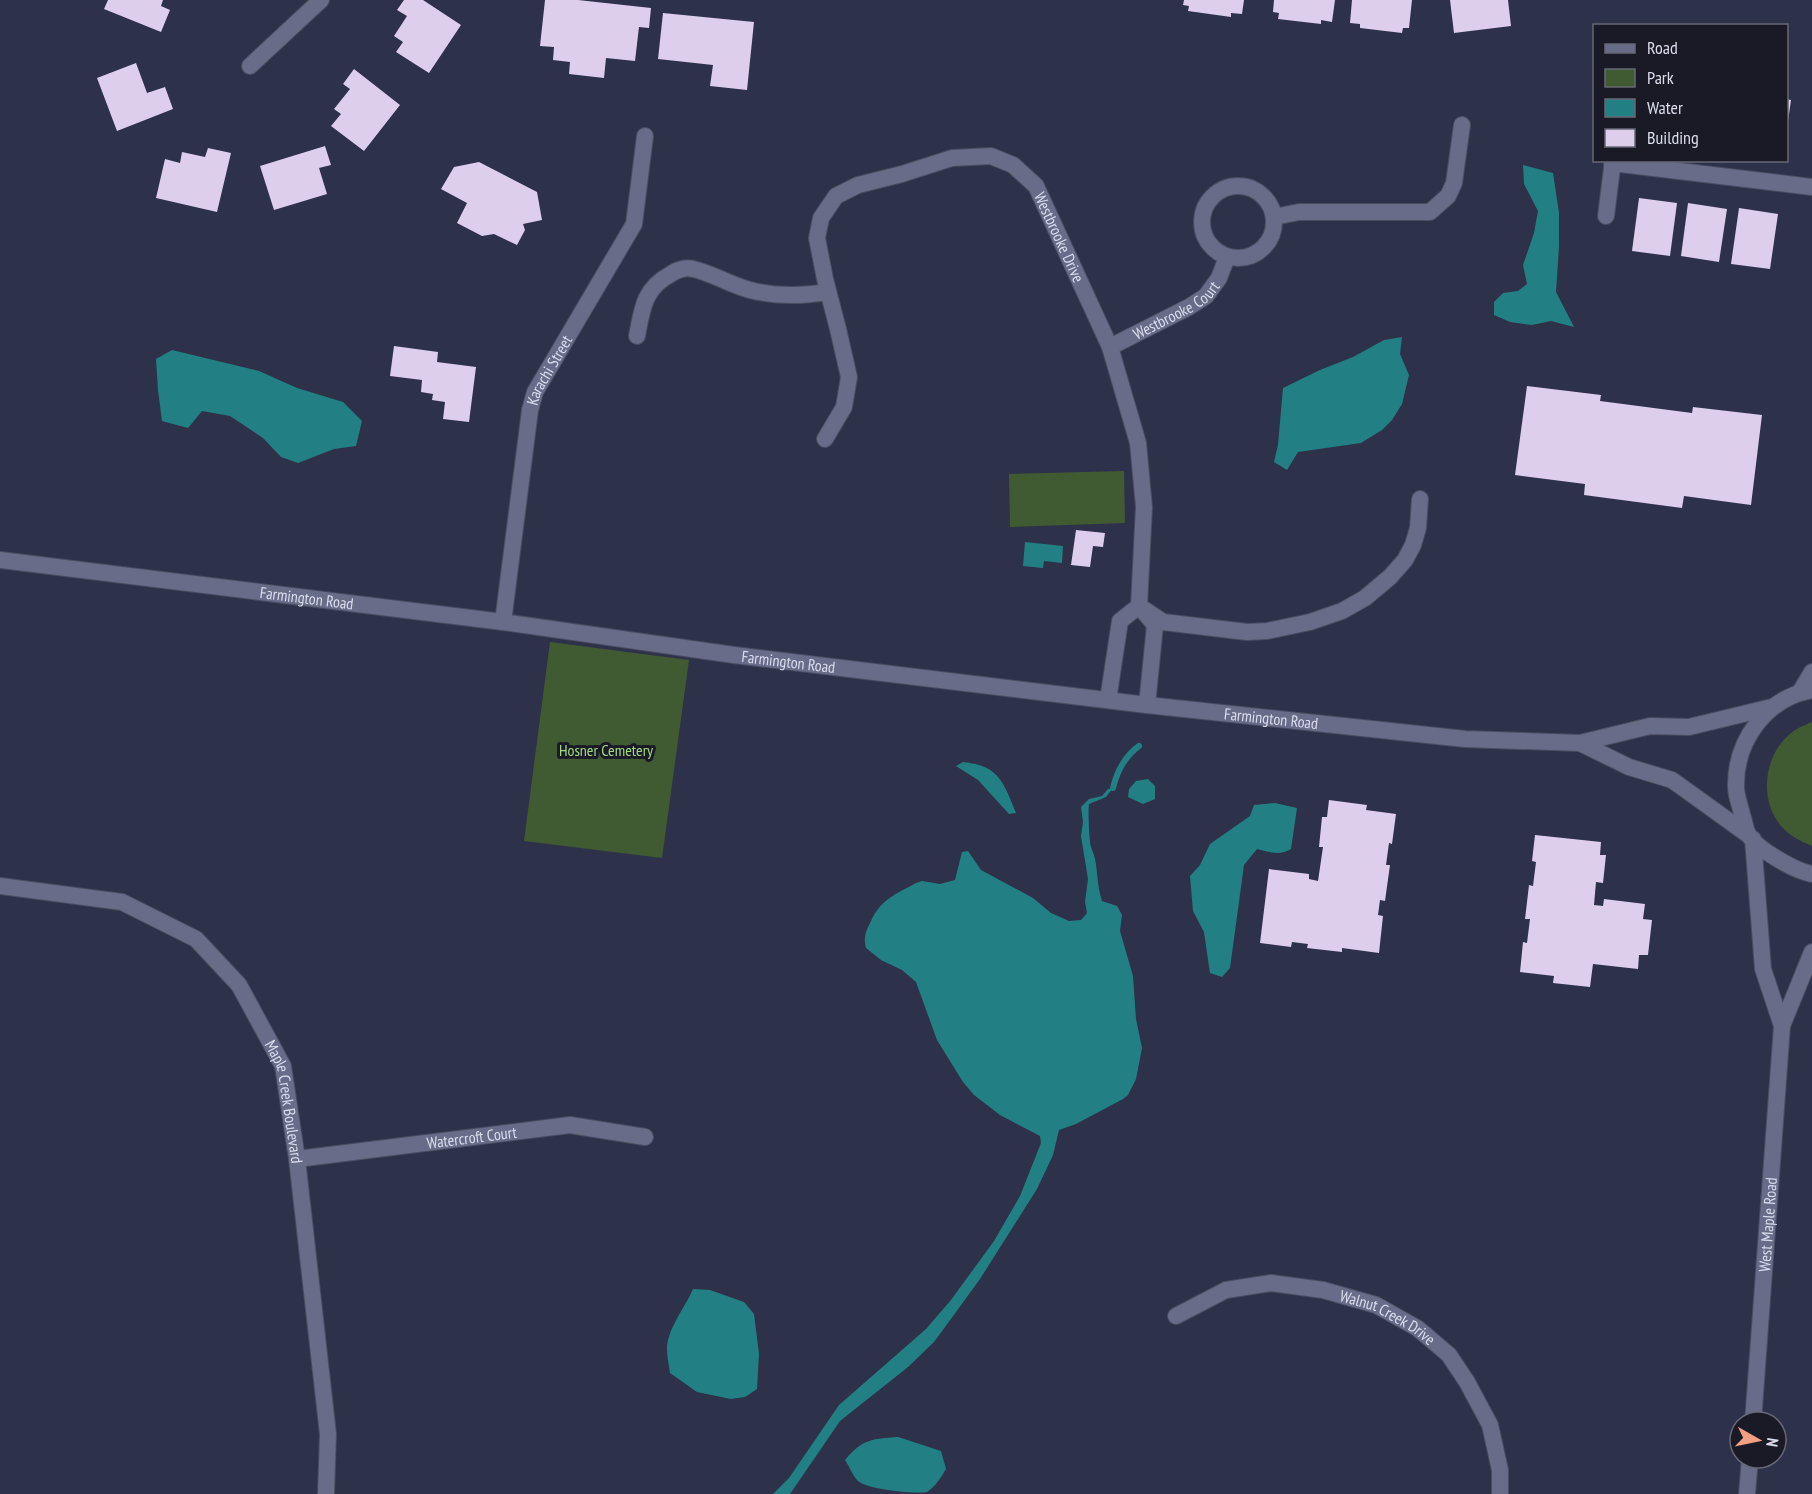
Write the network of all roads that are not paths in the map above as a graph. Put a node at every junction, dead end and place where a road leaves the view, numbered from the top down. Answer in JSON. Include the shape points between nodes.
{"nodes":[{"id":1,"x":321,"y":0,"type":"edge"},
{"id":2,"x":250,"y":66,"type":"dead end"},
{"id":3,"x":1462,"y":126,"type":"dead end"},
{"id":4,"x":645,"y":136,"type":"dead end"},
{"id":5,"x":1612,"y":162,"type":"edge"},
{"id":6,"x":1812,"y":188,"type":"edge"},
{"id":7,"x":1606,"y":216,"type":"dead end"},
{"id":8,"x":1274,"y":217,"type":"junction"},
{"id":9,"x":1227,"y":257,"type":"junction"},
{"id":10,"x":828,"y":292,"type":"junction"},
{"id":11,"x":637,"y":336,"type":"dead end"},
{"id":12,"x":1110,"y":347,"type":"junction"},
{"id":13,"x":825,"y":439,"type":"dead end"},
{"id":14,"x":1420,"y":499,"type":"dead end"},
{"id":15,"x":0,"y":560,"type":"edge"},
{"id":16,"x":1139,"y":606,"type":"junction"},
{"id":17,"x":503,"y":622,"type":"junction"},
{"id":18,"x":1812,"y":672,"type":"edge"},
{"id":19,"x":1806,"y":691,"type":"edge"},
{"id":20,"x":1108,"y":700,"type":"junction"},
{"id":21,"x":1147,"y":705,"type":"junction"},
{"id":22,"x":1772,"y":707,"type":"junction"},
{"id":23,"x":1580,"y":743,"type":"junction"},
{"id":24,"x":1750,"y":836,"type":"junction"},
{"id":25,"x":1812,"y":874,"type":"edge"},
{"id":26,"x":0,"y":886,"type":"edge"},
{"id":27,"x":1812,"y":952,"type":"edge"},
{"id":28,"x":1782,"y":1026,"type":"junction"},
{"id":29,"x":645,"y":1137,"type":"dead end"},
{"id":30,"x":297,"y":1159,"type":"junction"},
{"id":31,"x":1176,"y":1316,"type":"dead end"},
{"id":32,"x":1754,"y":1410,"type":"edge"},
{"id":33,"x":1749,"y":1470,"type":"edge"},
{"id":34,"x":326,"y":1494,"type":"edge"},
{"id":35,"x":1500,"y":1494,"type":"edge"},
{"id":36,"x":1747,"y":1494,"type":"edge"}],
"edges":[{"from":1,"to":2,"type":"street"},
{"from":3,"to":8,"type":"street","via":[[1454,183],[1448,196],[1430,212],[1299,212]]},
{"from":4,"to":17,"type":"street","name":"Karachi Street","via":[[634,224],[535,392]]},
{"from":5,"to":6,"type":"street"},
{"from":5,"to":7,"type":"street"},
{"from":8,"to":9,"type":"street","name":"Westbrooke Court","via":[[1274,229],[1262,250],[1239,259]]},
{"from":8,"to":9,"type":"street","name":"Westbrooke Court","via":[[1263,195],[1253,189],[1229,186],[1218,191],[1209,199],[1201,221],[1208,244]]},
{"from":9,"to":12,"type":"street","name":"Westbrooke Court","via":[[1206,296]]},
{"from":10,"to":11,"type":"street","via":[[776,295],[748,290],[691,268],[675,271],[649,292]]},
{"from":10,"to":12,"type":"street","name":"Westbrooke Drive","via":[[817,238],[821,218],[836,196],[858,185],[952,158],[991,156],[1013,165],[1036,186]]},
{"from":10,"to":13,"type":"street","name":"Westbrooke Drive","via":[[849,377],[844,407]]},
{"from":12,"to":16,"type":"street","name":"Westbrooke Drive","via":[[1138,443],[1144,507]]},
{"from":14,"to":16,"type":"street","via":[[1418,528],[1405,560],[1365,598],[1342,610],[1310,622],[1247,632],[1163,622]]},
{"from":15,"to":17,"type":"street","name":"Farmington Road"},
{"from":16,"to":20,"type":"street","via":[[1120,621]]},
{"from":16,"to":21,"type":"street","via":[[1155,625]]},
{"from":17,"to":20,"type":"street","name":"Farmington Road","via":[[734,655]]},
{"from":18,"to":19,"type":"street"},
{"from":19,"to":22,"type":"street"},
{"from":20,"to":21,"type":"street","name":"Farmington Road"},
{"from":21,"to":23,"type":"street","name":"Farmington Road","via":[[1465,740]]},
{"from":22,"to":23,"type":"street","name":"Farmington Road","via":[[1689,727],[1650,726]]},
{"from":22,"to":24,"type":"street","name":"West Maple Road","via":[[1751,730],[1739,758],[1736,789]]},
{"from":23,"to":24,"type":"street","name":"Farmington Road","via":[[1629,767],[1672,780]]},
{"from":24,"to":25,"type":"street","name":"Farmington Road","via":[[1779,862]]},
{"from":24,"to":28,"type":"street","name":"West Maple Road","via":[[1763,969]]},
{"from":26,"to":30,"type":"street","name":"Maple Creek Boulevard","via":[[122,902],[196,939],[239,985],[283,1066]]},
{"from":27,"to":28,"type":"street","name":"West Maple Road"},
{"from":28,"to":32,"type":"street","name":"West Maple Road"},
{"from":29,"to":30,"type":"street","name":"Watercroft Court","via":[[570,1125]]},
{"from":30,"to":34,"type":"street","name":"Maple Creek Boulevard","via":[[328,1434]]},
{"from":31,"to":35,"type":"street","name":"Walnut Creek Drive","via":[[1226,1290],[1271,1283],[1323,1290],[1376,1305],[1428,1336],[1449,1355],[1467,1382],[1490,1425],[1500,1470]]},
{"from":33,"to":36,"type":"street"}]}
